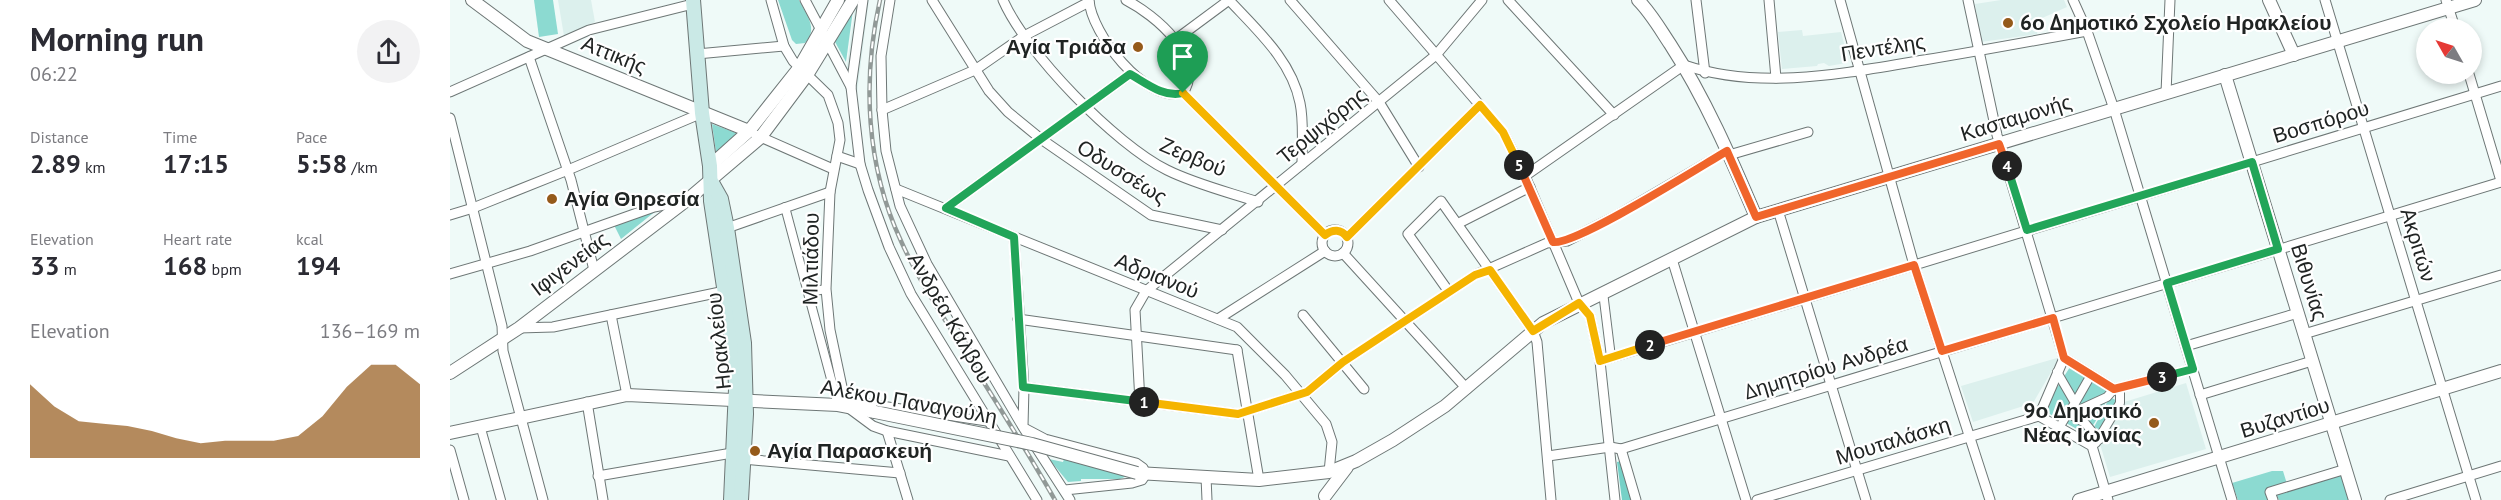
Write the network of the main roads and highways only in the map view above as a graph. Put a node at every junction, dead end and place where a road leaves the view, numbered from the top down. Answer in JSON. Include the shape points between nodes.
{"nodes":[{"id":1,"x":693,"y":2,"type":"edge"},
{"id":2,"x":711,"y":181,"type":"junction"},
{"id":3,"x":741,"y":400,"type":"junction"},
{"id":4,"x":738,"y":456,"type":"junction"},
{"id":5,"x":731,"y":500,"type":"edge"},
{"id":6,"x":743,"y":500,"type":"edge"}],
"edges":[{"from":1,"to":2,"type":"main road","name":"Ηρακλείου"},
{"from":2,"to":3,"type":"main road","name":"Ηρακλείου"},
{"from":2,"to":3,"type":"main road","name":"Ηρακλείου","via":[[721,199],[727,228],[744,343]]},
{"from":3,"to":4,"type":"main road","name":"Ηρακλείου"},
{"from":4,"to":5,"type":"main road","name":"Ηρακλείου"},
{"from":4,"to":6,"type":"main road","name":"Ηρακλείου"}]}
